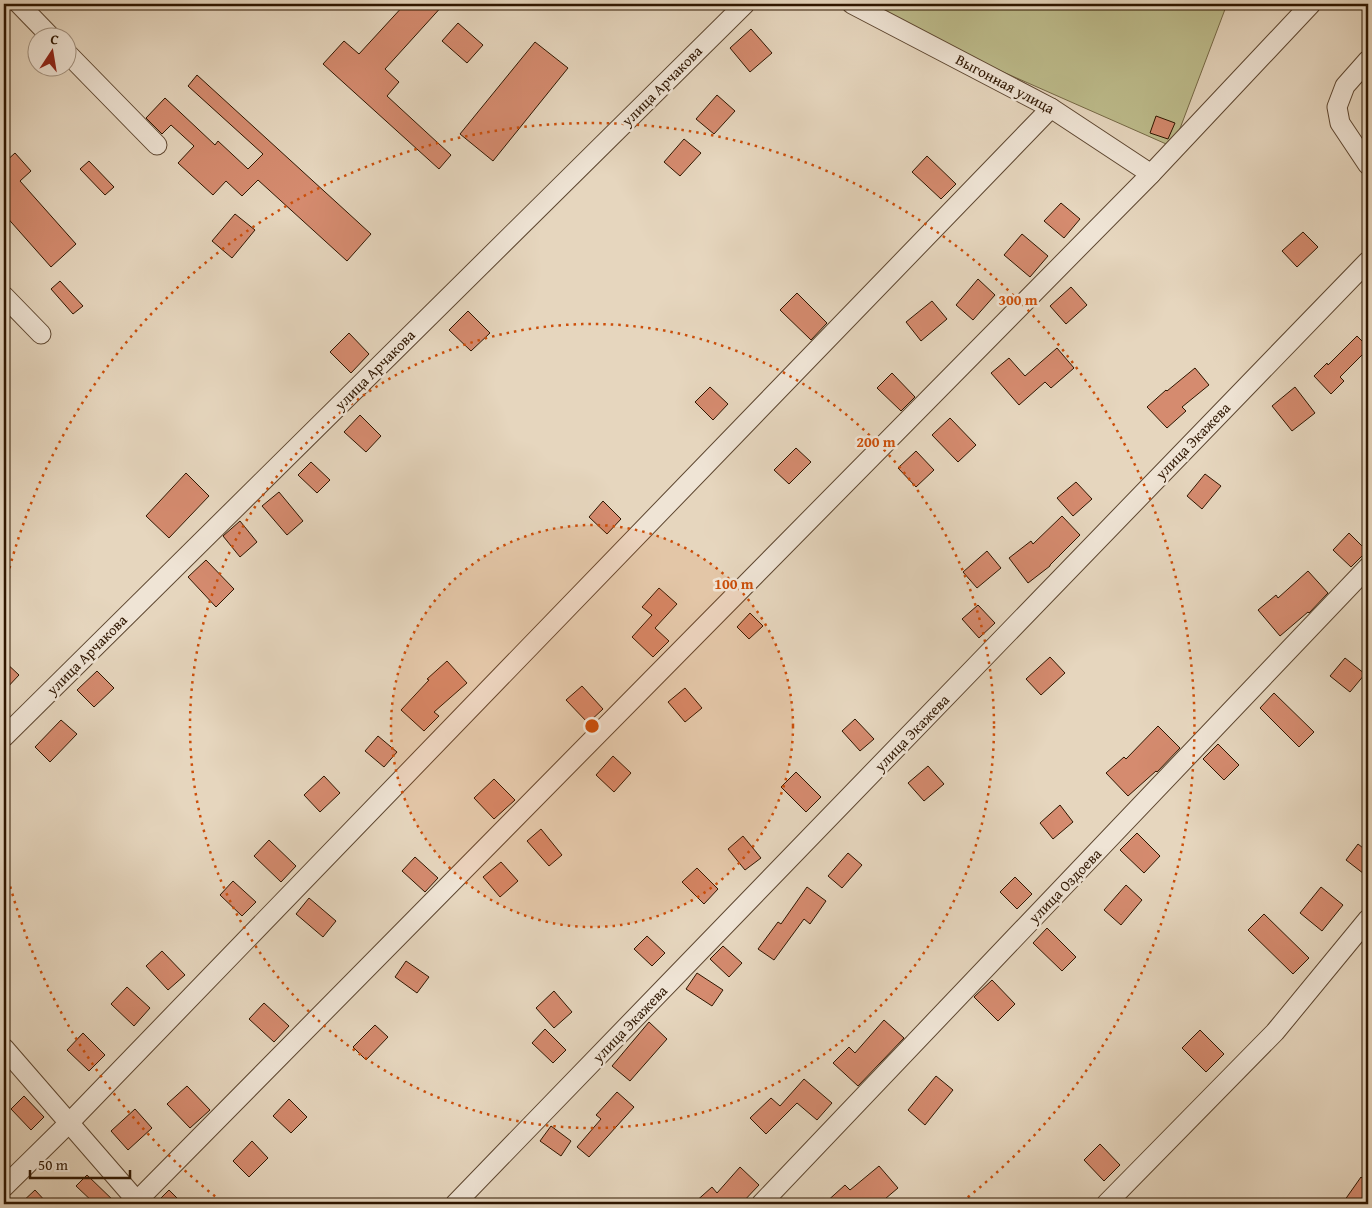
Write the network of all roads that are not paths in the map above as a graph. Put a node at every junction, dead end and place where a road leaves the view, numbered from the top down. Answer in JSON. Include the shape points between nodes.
{"nodes":[{"id":1,"x":19,"y":4,"type":"edge"},
{"id":2,"x":745,"y":4,"type":"edge"},
{"id":3,"x":852,"y":4,"type":"edge"},
{"id":4,"x":1311,"y":4,"type":"edge"},
{"id":5,"x":42,"y":28,"type":"edge"},
{"id":6,"x":78,"y":64,"type":"edge"},
{"id":7,"x":1363,"y":65,"type":"edge"},
{"id":8,"x":1052,"y":108,"type":"junction"},
{"id":9,"x":157,"y":145,"type":"dead end"},
{"id":10,"x":1368,"y":165,"type":"edge"},
{"id":11,"x":1151,"y":174,"type":"junction"},
{"id":12,"x":1368,"y":261,"type":"edge"},
{"id":13,"x":4,"y":296,"type":"edge"},
{"id":14,"x":41,"y":334,"type":"dead end"},
{"id":15,"x":1368,"y":567,"type":"edge"},
{"id":16,"x":4,"y":737,"type":"edge"},
{"id":17,"x":1368,"y":919,"type":"edge"},
{"id":18,"x":4,"y":1048,"type":"edge"},
{"id":19,"x":69,"y":1123,"type":"junction"},
{"id":20,"x":4,"y":1187,"type":"edge"},
{"id":21,"x":135,"y":1203,"type":"edge"},
{"id":22,"x":455,"y":1204,"type":"edge"},
{"id":23,"x":761,"y":1204,"type":"edge"},
{"id":24,"x":1106,"y":1204,"type":"edge"}],
"edges":[{"from":1,"to":5,"type":"street"},
{"from":2,"to":16,"type":"street","name":"улица Арчакова"},
{"from":3,"to":8,"type":"street","name":"Выгонная улица"},
{"from":4,"to":11,"type":"street"},
{"from":6,"to":9,"type":"street"},
{"from":7,"to":10,"type":"street","via":[[1345,86],[1337,107],[1340,123]]},
{"from":8,"to":11,"type":"street","name":"Выгонная улица"},
{"from":8,"to":19,"type":"street"},
{"from":11,"to":21,"type":"street"},
{"from":12,"to":22,"type":"street","name":"улица Экажева"},
{"from":13,"to":14,"type":"street"},
{"from":15,"to":23,"type":"street","name":"улица Оздоева"},
{"from":17,"to":24,"type":"street","via":[[1275,1032]]},
{"from":18,"to":19,"type":"street"},
{"from":19,"to":20,"type":"street"},
{"from":19,"to":21,"type":"street"}]}
